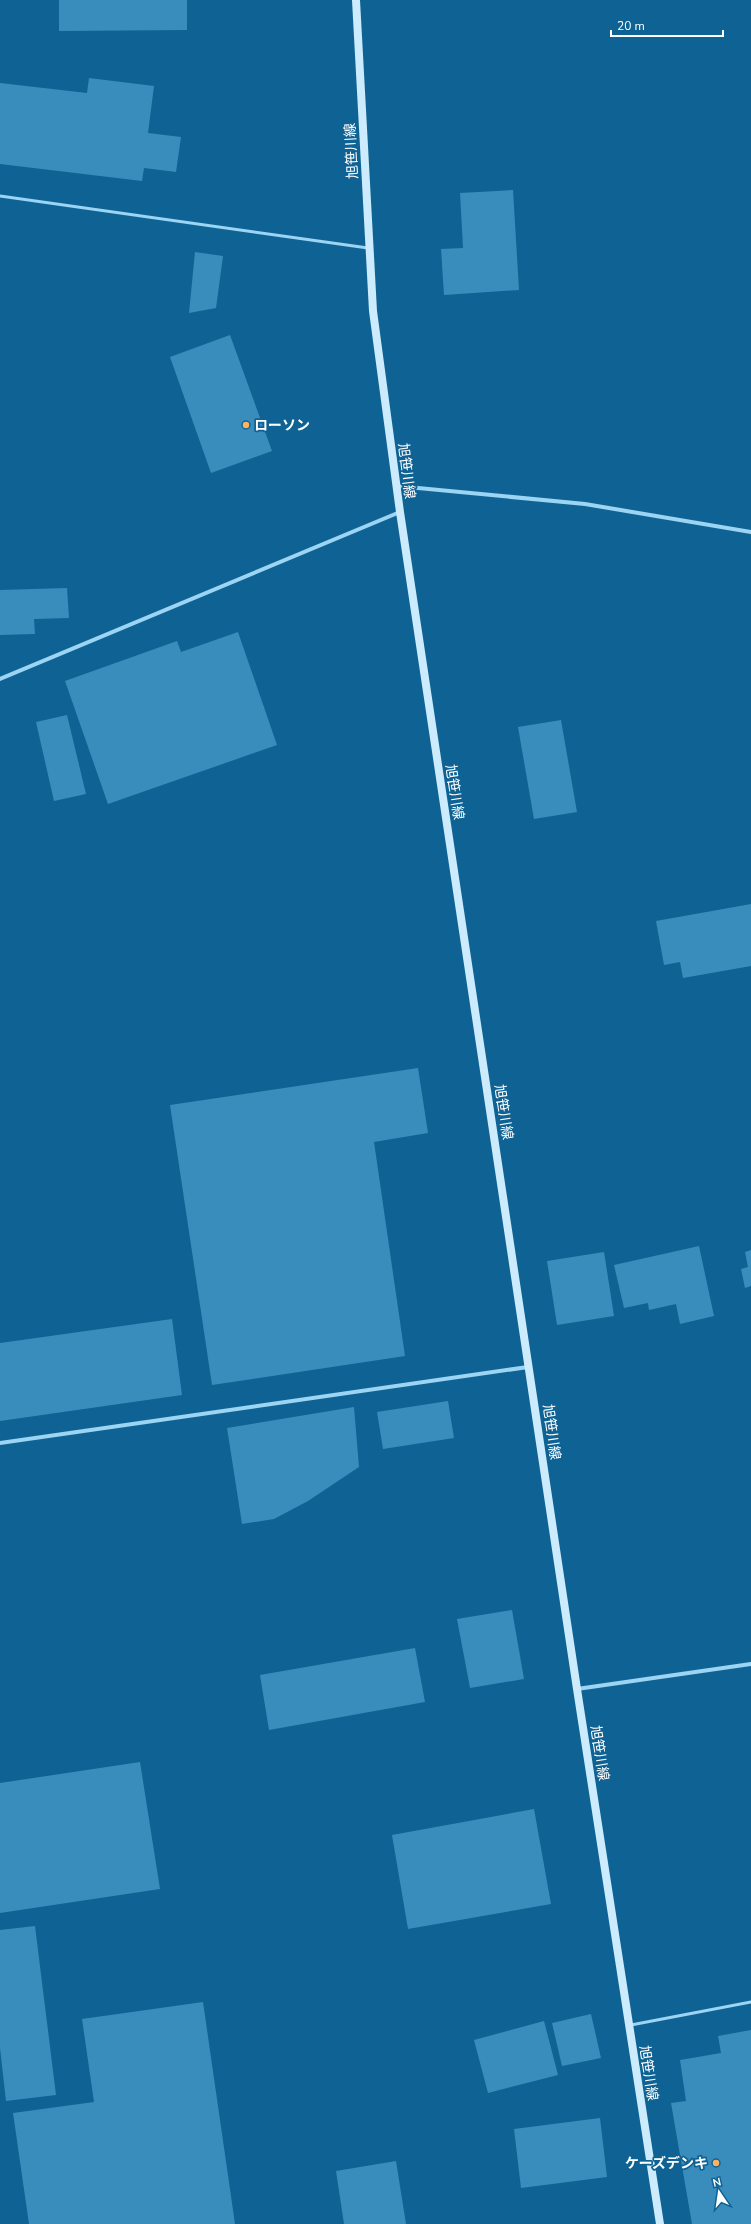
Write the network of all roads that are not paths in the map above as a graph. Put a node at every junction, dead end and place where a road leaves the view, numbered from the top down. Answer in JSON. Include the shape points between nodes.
{"nodes":[{"id":1,"x":356,"y":0,"type":"edge"},
{"id":2,"x":0,"y":196,"type":"edge"},
{"id":3,"x":370,"y":248,"type":"junction"},
{"id":4,"x":396,"y":486,"type":"junction"},
{"id":5,"x":400,"y":512,"type":"junction"},
{"id":6,"x":751,"y":532,"type":"edge"},
{"id":7,"x":0,"y":679,"type":"edge"},
{"id":8,"x":529,"y":1367,"type":"junction"},
{"id":9,"x":0,"y":1443,"type":"edge"},
{"id":10,"x":751,"y":1664,"type":"edge"},
{"id":11,"x":577,"y":1689,"type":"junction"},
{"id":12,"x":751,"y":2002,"type":"edge"},
{"id":13,"x":629,"y":2025,"type":"junction"},
{"id":14,"x":660,"y":2224,"type":"edge"}],
"edges":[{"from":1,"to":3,"type":"main road","name":"旭笹川線"},
{"from":2,"to":3,"type":"lane"},
{"from":3,"to":4,"type":"main road","name":"旭笹川線","via":[[374,311]]},
{"from":4,"to":5,"type":"main road","name":"旭笹川線"},
{"from":4,"to":6,"type":"street","via":[[585,504]]},
{"from":5,"to":7,"type":"street"},
{"from":5,"to":8,"type":"main road","name":"旭笹川線"},
{"from":8,"to":9,"type":"street"},
{"from":8,"to":11,"type":"main road","name":"旭笹川線"},
{"from":10,"to":11,"type":"street"},
{"from":11,"to":13,"type":"main road","name":"旭笹川線"},
{"from":12,"to":13,"type":"lane"},
{"from":13,"to":14,"type":"main road","name":"旭笹川線"}]}
